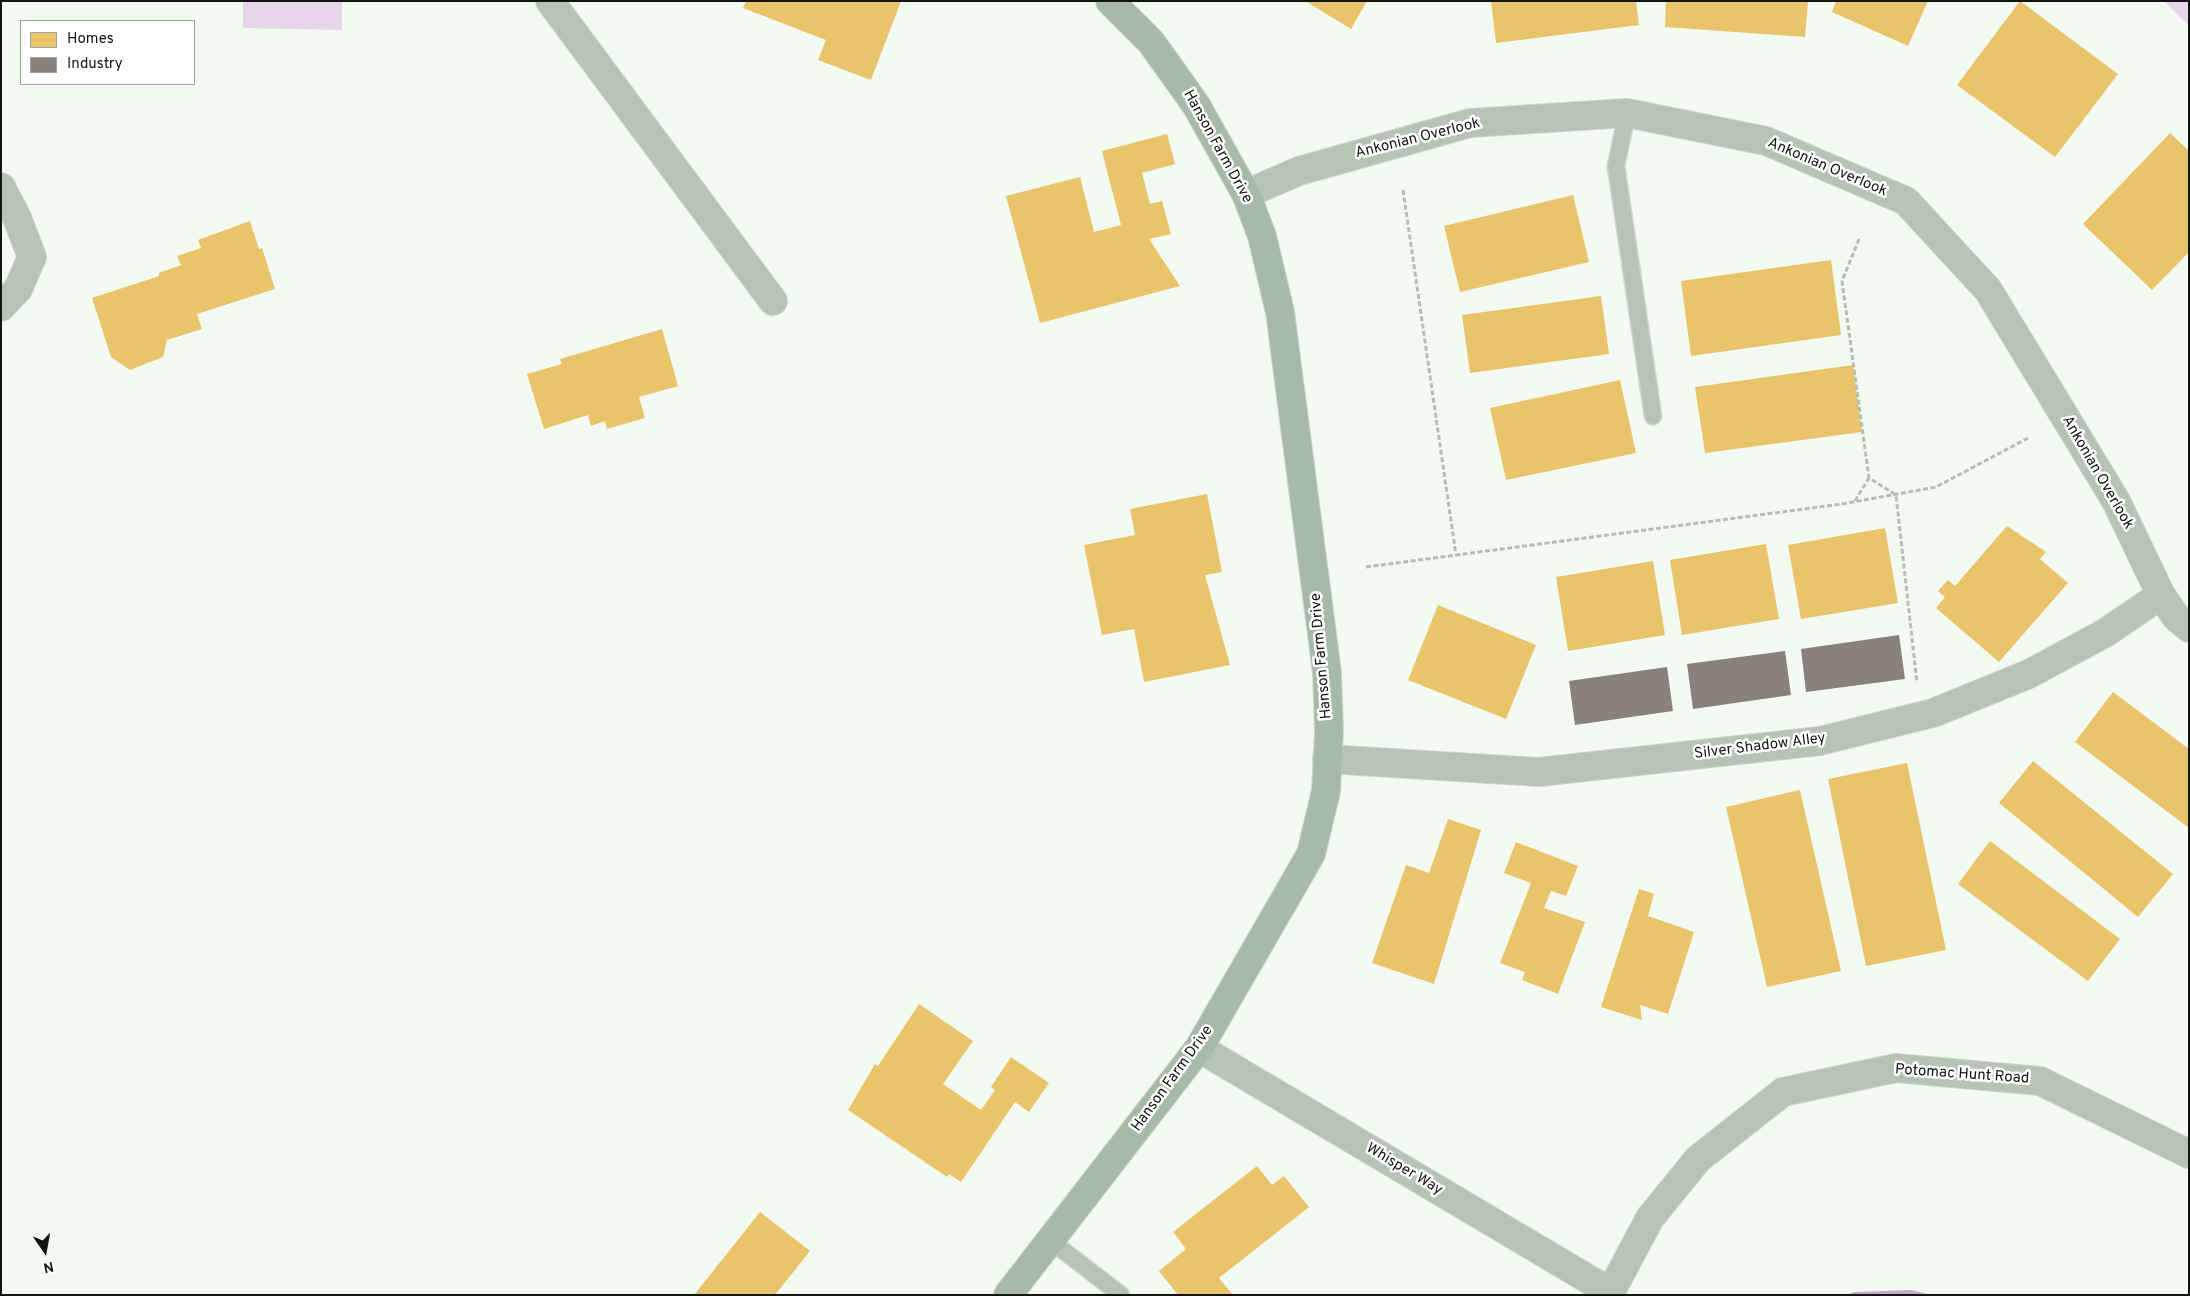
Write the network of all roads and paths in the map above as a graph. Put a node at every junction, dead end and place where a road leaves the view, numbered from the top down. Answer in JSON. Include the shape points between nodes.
{"nodes":[{"id":1,"x":550,"y":1,"type":"edge"},
{"id":2,"x":1110,"y":1,"type":"edge"},
{"id":3,"x":1627,"y":113,"type":"junction"},
{"id":4,"x":1,"y":187,"type":"edge"},
{"id":5,"x":1402,"y":190,"type":"dead end"},
{"id":6,"x":1246,"y":194,"type":"junction"},
{"id":7,"x":1859,"y":239,"type":"dead end"},
{"id":8,"x":773,"y":301,"type":"dead end"},
{"id":9,"x":1,"y":308,"type":"edge"},
{"id":10,"x":1653,"y":416,"type":"dead end"},
{"id":11,"x":2030,"y":437,"type":"dead end"},
{"id":12,"x":1869,"y":478,"type":"junction"},
{"id":13,"x":1896,"y":495,"type":"junction"},
{"id":14,"x":1854,"y":502,"type":"junction"},
{"id":15,"x":1456,"y":555,"type":"junction"},
{"id":16,"x":1366,"y":567,"type":"dead end"},
{"id":17,"x":2161,"y":595,"type":"junction"},
{"id":18,"x":2189,"y":628,"type":"edge"},
{"id":19,"x":1921,"y":716,"type":"junction"},
{"id":20,"x":1328,"y":759,"type":"junction"},
{"id":21,"x":1198,"y":1048,"type":"junction"},
{"id":22,"x":2189,"y":1154,"type":"edge"},
{"id":23,"x":1051,"y":1241,"type":"junction"},
{"id":24,"x":1609,"y":1294,"type":"edge"},
{"id":25,"x":1008,"y":1295,"type":"edge"},
{"id":26,"x":1121,"y":1295,"type":"edge"}],
"edges":[{"from":1,"to":8,"type":"street"},
{"from":2,"to":6,"type":"street","name":"Hanson Farm Drive","via":[[1151,42],[1196,105]]},
{"from":3,"to":6,"type":"street","name":"Ankonian Overlook","via":[[1470,123],[1299,171]]},
{"from":3,"to":10,"type":"lane","via":[[1616,166]]},
{"from":3,"to":17,"type":"street","name":"Ankonian Overlook","via":[[1766,141],[1906,201],[1988,290],[2116,500]]},
{"from":4,"to":9,"type":"street","via":[[32,257],[18,290]]},
{"from":5,"to":15,"type":"path"},
{"from":6,"to":20,"type":"street","name":"Hanson Farm Drive","via":[[1262,236],[1280,312],[1327,673]]},
{"from":7,"to":12,"type":"path","via":[[1842,281]]},
{"from":11,"to":13,"type":"path","via":[[1936,487]]},
{"from":12,"to":13,"type":"path"},
{"from":12,"to":14,"type":"path"},
{"from":13,"to":14,"type":"path"},
{"from":13,"to":19,"type":"path"},
{"from":14,"to":15,"type":"path"},
{"from":15,"to":16,"type":"path"},
{"from":17,"to":18,"type":"street","name":"Ankonian Overlook","via":[[2176,617]]},
{"from":17,"to":19,"type":"street","name":"Silver Shadow Alley","via":[[2105,633],[2030,674]]},
{"from":19,"to":20,"type":"street","name":"Silver Shadow Alley","via":[[1820,741],[1539,772]]},
{"from":20,"to":21,"type":"street","name":"Hanson Farm Drive","via":[[1326,791],[1311,854]]},
{"from":21,"to":23,"type":"street","name":"Hanson Farm Drive"},
{"from":21,"to":24,"type":"street","name":"Whisper Way"},
{"from":22,"to":24,"type":"street","name":"Potomac Hunt Road","via":[[2040,1081],[1896,1068],[1782,1092],[1698,1159],[1650,1218]]},
{"from":23,"to":25,"type":"street","name":"Hanson Farm Drive"},
{"from":23,"to":26,"type":"lane"}]}
